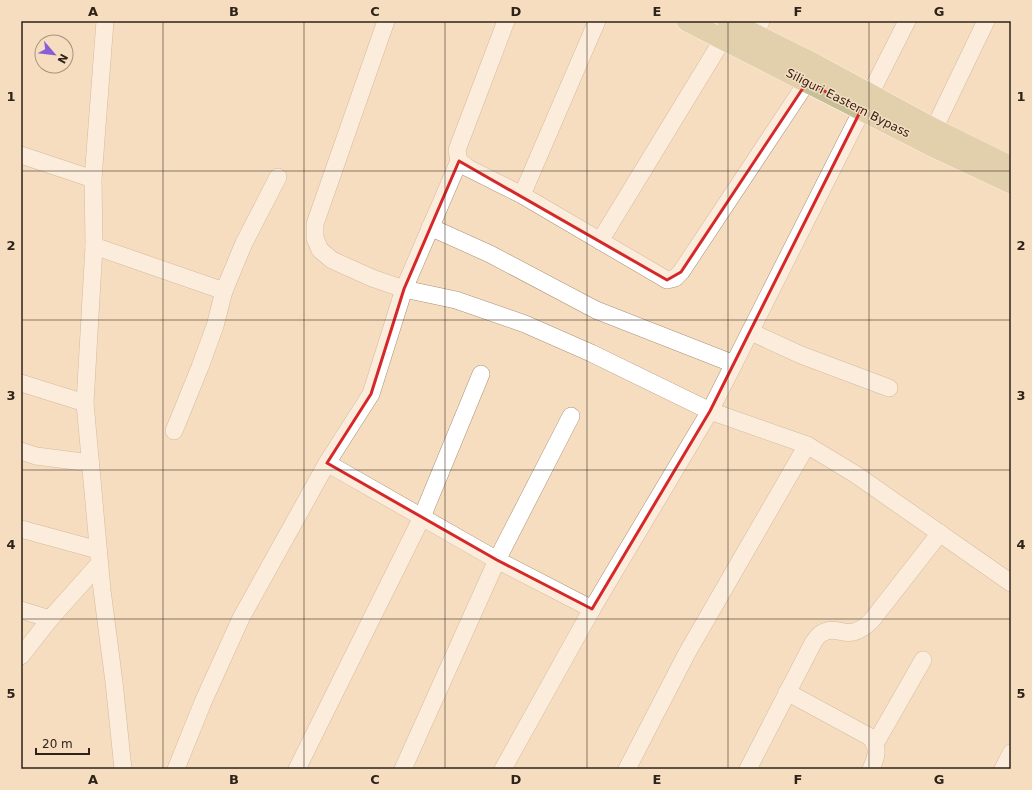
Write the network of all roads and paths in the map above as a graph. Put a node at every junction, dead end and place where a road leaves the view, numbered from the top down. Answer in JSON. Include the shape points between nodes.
{"nodes":[{"id":1,"x":105,"y":21,"type":"edge"},
{"id":2,"x":386,"y":21,"type":"edge"},
{"id":3,"x":506,"y":21,"type":"edge"},
{"id":4,"x":597,"y":21,"type":"edge"},
{"id":5,"x":688,"y":21,"type":"edge"},
{"id":6,"x":907,"y":21,"type":"edge"},
{"id":7,"x":986,"y":21,"type":"edge"},
{"id":8,"x":758,"y":28,"type":"edge"},
{"id":9,"x":726,"y":30,"type":"edge"},
{"id":10,"x":807,"y":82,"type":"junction"},
{"id":11,"x":865,"y":103,"type":"junction"},
{"id":12,"x":934,"y":129,"type":"junction"},
{"id":13,"x":21,"y":154,"type":"edge"},
{"id":14,"x":459,"y":161,"type":"junction"},
{"id":15,"x":1011,"y":170,"type":"edge"},
{"id":16,"x":278,"y":177,"type":"dead end"},
{"id":17,"x":93,"y":179,"type":"junction"},
{"id":18,"x":522,"y":195,"type":"junction"},
{"id":19,"x":430,"y":227,"type":"junction"},
{"id":20,"x":600,"y":241,"type":"junction"},
{"id":21,"x":94,"y":246,"type":"junction"},
{"id":22,"x":404,"y":289,"type":"junction"},
{"id":23,"x":224,"y":292,"type":"junction"},
{"id":24,"x":751,"y":332,"type":"junction"},
{"id":25,"x":734,"y":364,"type":"junction"},
{"id":26,"x":481,"y":374,"type":"dead end"},
{"id":27,"x":21,"y":383,"type":"edge"},
{"id":28,"x":889,"y":388,"type":"dead end"},
{"id":29,"x":85,"y":403,"type":"junction"},
{"id":30,"x":710,"y":411,"type":"junction"},
{"id":31,"x":571,"y":416,"type":"dead end"},
{"id":32,"x":174,"y":431,"type":"dead end"},
{"id":33,"x":807,"y":445,"type":"junction"},
{"id":34,"x":21,"y":451,"type":"edge"},
{"id":35,"x":91,"y":463,"type":"junction"},
{"id":36,"x":327,"y":463,"type":"junction"},
{"id":37,"x":422,"y":517,"type":"junction"},
{"id":38,"x":21,"y":529,"type":"edge"},
{"id":39,"x":940,"y":533,"type":"junction"},
{"id":40,"x":99,"y":557,"type":"junction"},
{"id":41,"x":497,"y":560,"type":"junction"},
{"id":42,"x":1011,"y":583,"type":"edge"},
{"id":43,"x":592,"y":609,"type":"junction"},
{"id":44,"x":21,"y":610,"type":"edge"},
{"id":45,"x":50,"y":619,"type":"junction"},
{"id":46,"x":21,"y":656,"type":"edge"},
{"id":47,"x":923,"y":660,"type":"dead end"},
{"id":48,"x":787,"y":692,"type":"junction"},
{"id":49,"x":876,"y":744,"type":"junction"},
{"id":50,"x":1011,"y":753,"type":"edge"},
{"id":51,"x":123,"y":769,"type":"edge"},
{"id":52,"x":176,"y":769,"type":"edge"},
{"id":53,"x":297,"y":769,"type":"edge"},
{"id":54,"x":402,"y":769,"type":"edge"},
{"id":55,"x":503,"y":769,"type":"edge"},
{"id":56,"x":627,"y":769,"type":"edge"},
{"id":57,"x":748,"y":769,"type":"edge"},
{"id":58,"x":871,"y":769,"type":"edge"},
{"id":59,"x":1003,"y":769,"type":"edge"}],
"edges":[{"from":1,"to":17,"type":"street"},
{"from":2,"to":22,"type":"street","via":[[314,224],[315,238],[320,250],[332,260]]},
{"from":3,"to":14,"type":"street","via":[[458,150]]},
{"from":4,"to":18,"type":"street"},
{"from":5,"to":9,"type":"main road","name":"Siliguri Eastern Bypass"},
{"from":6,"to":11,"type":"street"},
{"from":7,"to":12,"type":"street"},
{"from":8,"to":9,"type":"main road","name":"Siliguri Eastern Bypass"},
{"from":8,"to":11,"type":"main road","name":"Siliguri Eastern Bypass","via":[[816,65]]},
{"from":9,"to":10,"type":"main road","name":"Siliguri Eastern Bypass"},
{"from":9,"to":20,"type":"street"},
{"from":10,"to":11,"type":"main road","name":"Siliguri Eastern Bypass"},
{"from":10,"to":20,"type":"street","via":[[675,278],[667,280],[660,277]]},
{"from":11,"to":12,"type":"main road","name":"Siliguri Eastern Bypass"},
{"from":11,"to":15,"type":"main road","name":"Siliguri Eastern Bypass","via":[[930,145]]},
{"from":11,"to":24,"type":"street"},
{"from":12,"to":15,"type":"main road","name":"Siliguri Eastern Bypass"},
{"from":13,"to":17,"type":"street"},
{"from":14,"to":18,"type":"street"},
{"from":14,"to":19,"type":"street"},
{"from":16,"to":23,"type":"street","via":[[244,243]]},
{"from":17,"to":21,"type":"street"},
{"from":18,"to":20,"type":"street"},
{"from":19,"to":22,"type":"street"},
{"from":19,"to":25,"type":"street","via":[[490,254],[596,310]]},
{"from":21,"to":23,"type":"street"},
{"from":21,"to":29,"type":"street"},
{"from":22,"to":30,"type":"street","via":[[456,300],[524,324],[592,353]]},
{"from":22,"to":36,"type":"street","via":[[371,394]]},
{"from":23,"to":32,"type":"street","via":[[215,326]]},
{"from":24,"to":25,"type":"street"},
{"from":24,"to":28,"type":"street","via":[[801,356]]},
{"from":25,"to":30,"type":"street"},
{"from":26,"to":37,"type":"street"},
{"from":27,"to":29,"type":"street"},
{"from":29,"to":35,"type":"street"},
{"from":30,"to":33,"type":"street"},
{"from":30,"to":43,"type":"street"},
{"from":31,"to":41,"type":"street"},
{"from":33,"to":39,"type":"street","via":[[855,474]]},
{"from":33,"to":56,"type":"street","via":[[687,653]]},
{"from":34,"to":35,"type":"street","via":[[36,456]]},
{"from":35,"to":40,"type":"street"},
{"from":36,"to":37,"type":"street"},
{"from":36,"to":52,"type":"street","via":[[241,618]]},
{"from":37,"to":41,"type":"street"},
{"from":37,"to":53,"type":"street"},
{"from":38,"to":40,"type":"street"},
{"from":39,"to":42,"type":"street"},
{"from":39,"to":48,"type":"street","via":[[862,630],[850,634],[830,631],[821,633]]},
{"from":40,"to":45,"type":"street"},
{"from":40,"to":51,"type":"street"},
{"from":41,"to":43,"type":"street"},
{"from":41,"to":54,"type":"street"},
{"from":43,"to":55,"type":"street"},
{"from":44,"to":45,"type":"street"},
{"from":45,"to":46,"type":"street"},
{"from":47,"to":49,"type":"street"},
{"from":48,"to":49,"type":"street","via":[[870,737]]},
{"from":48,"to":57,"type":"street"},
{"from":49,"to":58,"type":"street","via":[[877,757]]},
{"from":50,"to":59,"type":"street"}]}
